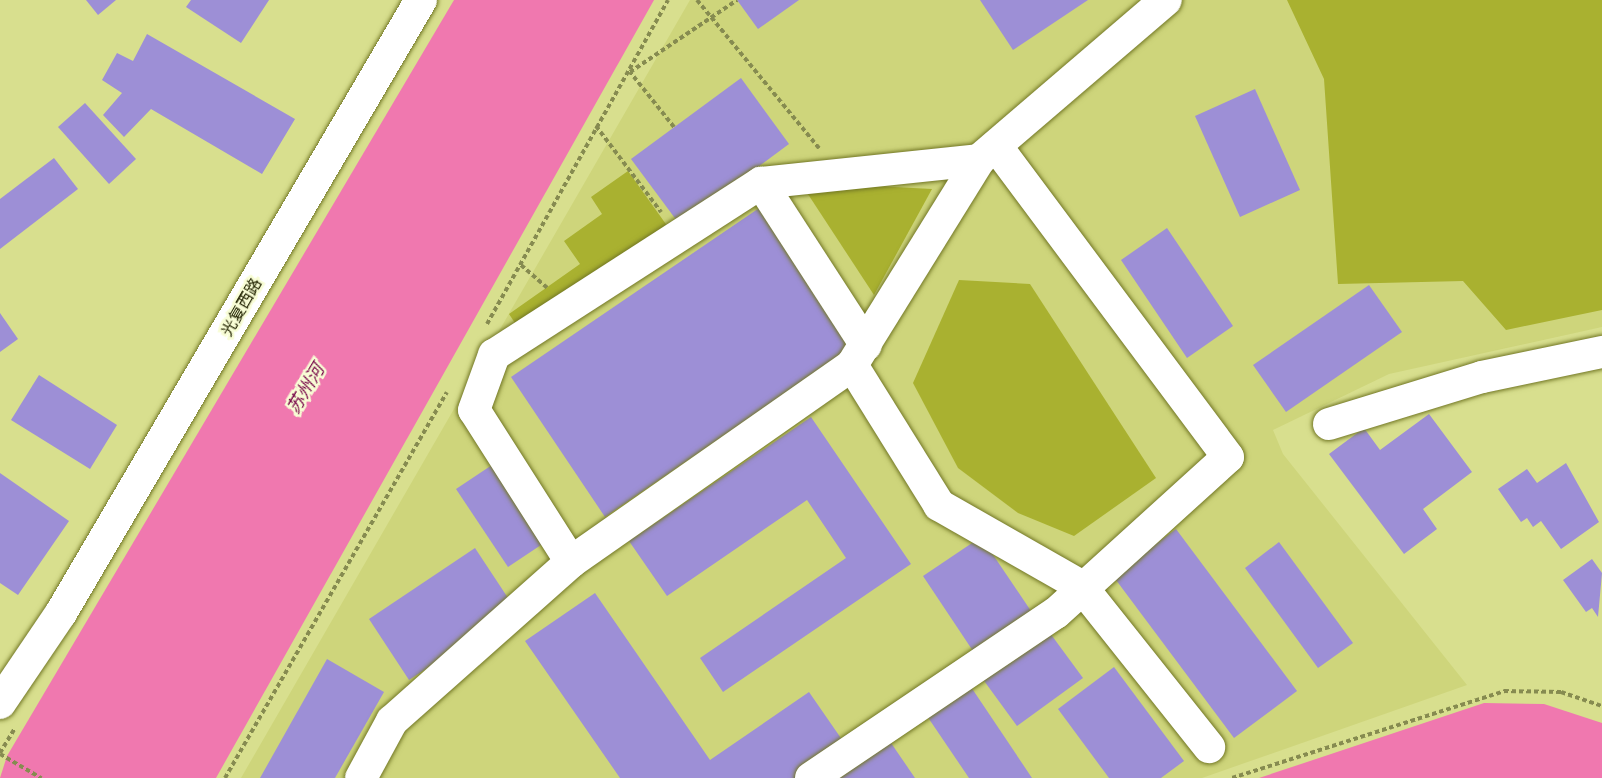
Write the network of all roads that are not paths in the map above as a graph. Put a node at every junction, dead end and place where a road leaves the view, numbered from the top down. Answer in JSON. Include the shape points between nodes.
{"nodes":[{"id":1,"x":421,"y":0,"type":"edge"},
{"id":2,"x":1166,"y":0,"type":"edge"},
{"id":3,"x":988,"y":153,"type":"junction"},
{"id":4,"x":761,"y":183,"type":"junction"},
{"id":5,"x":1602,"y":352,"type":"edge"},
{"id":6,"x":859,"y":355,"type":"junction"},
{"id":7,"x":1329,"y":424,"type":"dead end"},
{"id":8,"x":571,"y":562,"type":"junction"},
{"id":9,"x":1081,"y":586,"type":"junction"},
{"id":10,"x":0,"y":703,"type":"edge"},
{"id":11,"x":1209,"y":747,"type":"dead end"},
{"id":12,"x":373,"y":770,"type":"edge"},
{"id":13,"x":811,"y":778,"type":"edge"}],
"edges":[{"from":1,"to":10,"type":"street","name":"光复西路","via":[[61,613]]},
{"from":2,"to":3,"type":"street"},
{"from":3,"to":4,"type":"street"},
{"from":3,"to":6,"type":"street"},
{"from":3,"to":9,"type":"street","via":[[1228,457]]},
{"from":4,"to":6,"type":"street"},
{"from":4,"to":8,"type":"street","via":[[494,355],[474,410]]},
{"from":5,"to":7,"type":"street","via":[[1482,377]]},
{"from":6,"to":8,"type":"street"},
{"from":6,"to":9,"type":"street","via":[[939,505]]},
{"from":8,"to":12,"type":"street","via":[[392,721]]},
{"from":9,"to":11,"type":"street"},
{"from":9,"to":13,"type":"street","via":[[1056,614]]}]}
